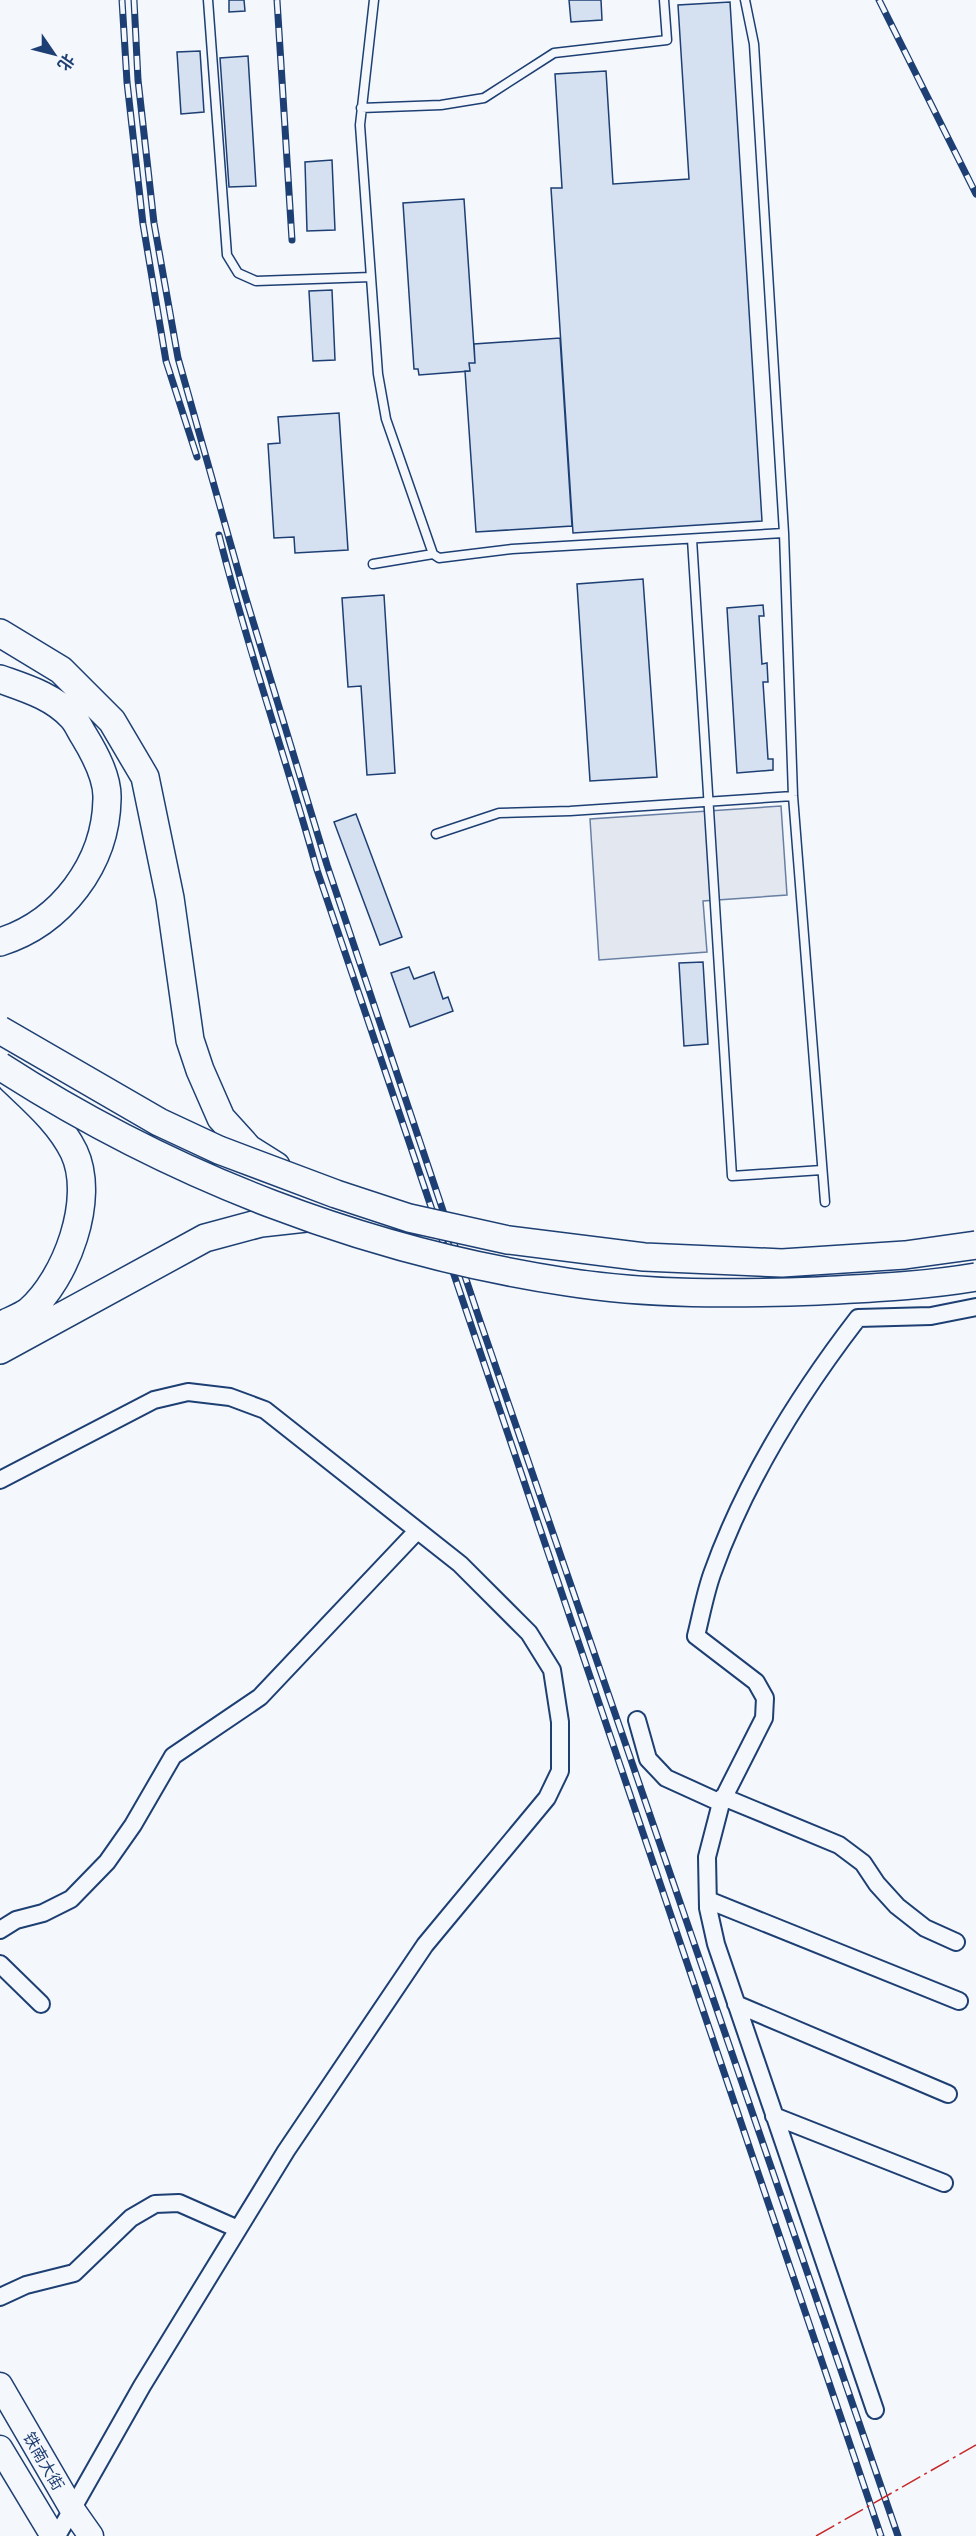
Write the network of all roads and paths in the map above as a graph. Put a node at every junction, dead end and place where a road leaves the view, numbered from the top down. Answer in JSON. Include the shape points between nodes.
{"nodes":[{"id":1,"x":208,"y":0,"type":"edge"},
{"id":2,"x":374,"y":0,"type":"edge"},
{"id":3,"x":664,"y":0,"type":"edge"},
{"id":4,"x":745,"y":0,"type":"edge"},
{"id":5,"x":362,"y":108,"type":"junction"},
{"id":6,"x":371,"y":277,"type":"junction"},
{"id":7,"x":784,"y":533,"type":"junction"},
{"id":8,"x":692,"y":538,"type":"junction"},
{"id":9,"x":433,"y":554,"type":"junction"},
{"id":10,"x":373,"y":564,"type":"dead end"},
{"id":11,"x":0,"y":633,"type":"edge"},
{"id":12,"x":0,"y":679,"type":"edge"},
{"id":13,"x":794,"y":796,"type":"junction"},
{"id":14,"x":709,"y":801,"type":"junction"},
{"id":15,"x":436,"y":834,"type":"dead end"},
{"id":16,"x":0,"y":942,"type":"edge"},
{"id":17,"x":0,"y":1030,"type":"edge"},
{"id":18,"x":0,"y":1067,"type":"edge"},
{"id":19,"x":822,"y":1170,"type":"junction"},
{"id":20,"x":294,"y":1178,"type":"junction"},
{"id":21,"x":825,"y":1202,"type":"dead end"},
{"id":22,"x":306,"y":1218,"type":"junction"},
{"id":23,"x":976,"y":1245,"type":"edge"},
{"id":24,"x":976,"y":1277,"type":"edge"},
{"id":25,"x":976,"y":1307,"type":"edge"},
{"id":26,"x":0,"y":1326,"type":"edge"},
{"id":27,"x":0,"y":1350,"type":"edge"},
{"id":28,"x":0,"y":1480,"type":"edge"},
{"id":29,"x":417,"y":1531,"type":"junction"},
{"id":30,"x":637,"y":1720,"type":"dead end"},
{"id":31,"x":722,"y":1800,"type":"junction"},
{"id":32,"x":708,"y":1900,"type":"junction"},
{"id":33,"x":0,"y":1930,"type":"edge"},
{"id":34,"x":956,"y":1942,"type":"dead end"},
{"id":35,"x":0,"y":1964,"type":"edge"},
{"id":36,"x":959,"y":2001,"type":"dead end"},
{"id":37,"x":41,"y":2004,"type":"dead end"},
{"id":38,"x":736,"y":2004,"type":"junction"},
{"id":39,"x":948,"y":2094,"type":"dead end"},
{"id":40,"x":774,"y":2116,"type":"junction"},
{"id":41,"x":944,"y":2183,"type":"dead end"},
{"id":42,"x":238,"y":2229,"type":"junction"},
{"id":43,"x":0,"y":2297,"type":"edge"},
{"id":44,"x":0,"y":2385,"type":"edge"},
{"id":45,"x":875,"y":2410,"type":"dead end"},
{"id":46,"x":0,"y":2448,"type":"edge"},
{"id":47,"x":72,"y":2509,"type":"junction"},
{"id":48,"x":55,"y":2536,"type":"edge"},
{"id":49,"x":92,"y":2536,"type":"edge"}],
"edges":[{"from":1,"to":6,"type":"lane","via":[[227,255],[238,273],[256,281]]},
{"from":2,"to":5,"type":"lane"},
{"from":3,"to":5,"type":"lane","via":[[667,39],[554,53],[483,98],[441,105]]},
{"from":4,"to":7,"type":"lane","via":[[754,44]]},
{"from":5,"to":6,"type":"lane"},
{"from":6,"to":9,"type":"lane","via":[[378,374],[386,419]]},
{"from":7,"to":8,"type":"lane"},
{"from":7,"to":13,"type":"lane"},
{"from":8,"to":9,"type":"lane","via":[[512,549],[439,558]]},
{"from":8,"to":14,"type":"lane"},
{"from":9,"to":10,"type":"lane"},
{"from":11,"to":20,"type":"main road","bridge":true,"via":[[61,670],[112,721],[145,777],[168,886],[190,1040],[200,1070],[221,1118],[249,1149]]},
{"from":12,"to":16,"type":"main road","via":[[41,693],[72,717],[97,757],[108,797],[102,837],[71,896],[46,920],[22,935]]},
{"from":13,"to":14,"type":"lane"},
{"from":13,"to":19,"type":"lane"},
{"from":14,"to":15,"type":"lane","via":[[499,813]]},
{"from":14,"to":19,"type":"lane","via":[[732,1176]]},
{"from":17,"to":20,"type":"main road","bridge":true,"via":[[159,1122]]},
{"from":18,"to":22,"type":"main road","bridge":true,"via":[[141,1148]]},
{"from":18,"to":26,"type":"main road","via":[[56,1124],[75,1153],[82,1194],[74,1242],[56,1278],[28,1312]]},
{"from":19,"to":21,"type":"lane"},
{"from":20,"to":23,"type":"main road","bridge":true,"via":[[409,1218],[497,1238],[644,1257],[782,1263],[905,1255]]},
{"from":22,"to":24,"type":"main road","bridge":true,"via":[[406,1248],[511,1272],[626,1288],[752,1293],[920,1286]]},
{"from":22,"to":27,"type":"main road","via":[[261,1222],[205,1238]]},
{"from":25,"to":31,"type":"street","via":[[931,1316],[858,1318],[811,1379],[779,1430],[711,1575],[696,1636],[756,1682],[765,1698],[764,1718]]},
{"from":28,"to":29,"type":"street","via":[[154,1400],[188,1392],[230,1397],[265,1410]]},
{"from":29,"to":33,"type":"street","via":[[260,1697],[173,1756],[107,1862],[71,1899]]},
{"from":29,"to":42,"type":"street","via":[[460,1564],[529,1633],[552,1670],[560,1722],[560,1771],[547,1798],[425,1945]]},
{"from":30,"to":31,"type":"street","via":[[648,1759],[666,1778]]},
{"from":31,"to":32,"type":"street","via":[[706,1857]]},
{"from":31,"to":34,"type":"street","via":[[839,1845],[863,1863],[897,1906],[925,1928]]},
{"from":32,"to":36,"type":"street"},
{"from":32,"to":38,"type":"street","via":[[716,1944]]},
{"from":35,"to":37,"type":"street"},
{"from":38,"to":39,"type":"street"},
{"from":38,"to":40,"type":"street"},
{"from":40,"to":41,"type":"street"},
{"from":40,"to":45,"type":"street"},
{"from":42,"to":43,"type":"street","via":[[179,2203],[155,2204],[131,2218],[74,2272],[26,2285]]},
{"from":42,"to":47,"type":"street"},
{"from":44,"to":47,"type":"main road","name":"铁南大街"},
{"from":46,"to":48,"type":"main road","name":"铁南大街"},
{"from":47,"to":48,"type":"street"},
{"from":47,"to":49,"type":"main road","name":"铁南大街"}]}
